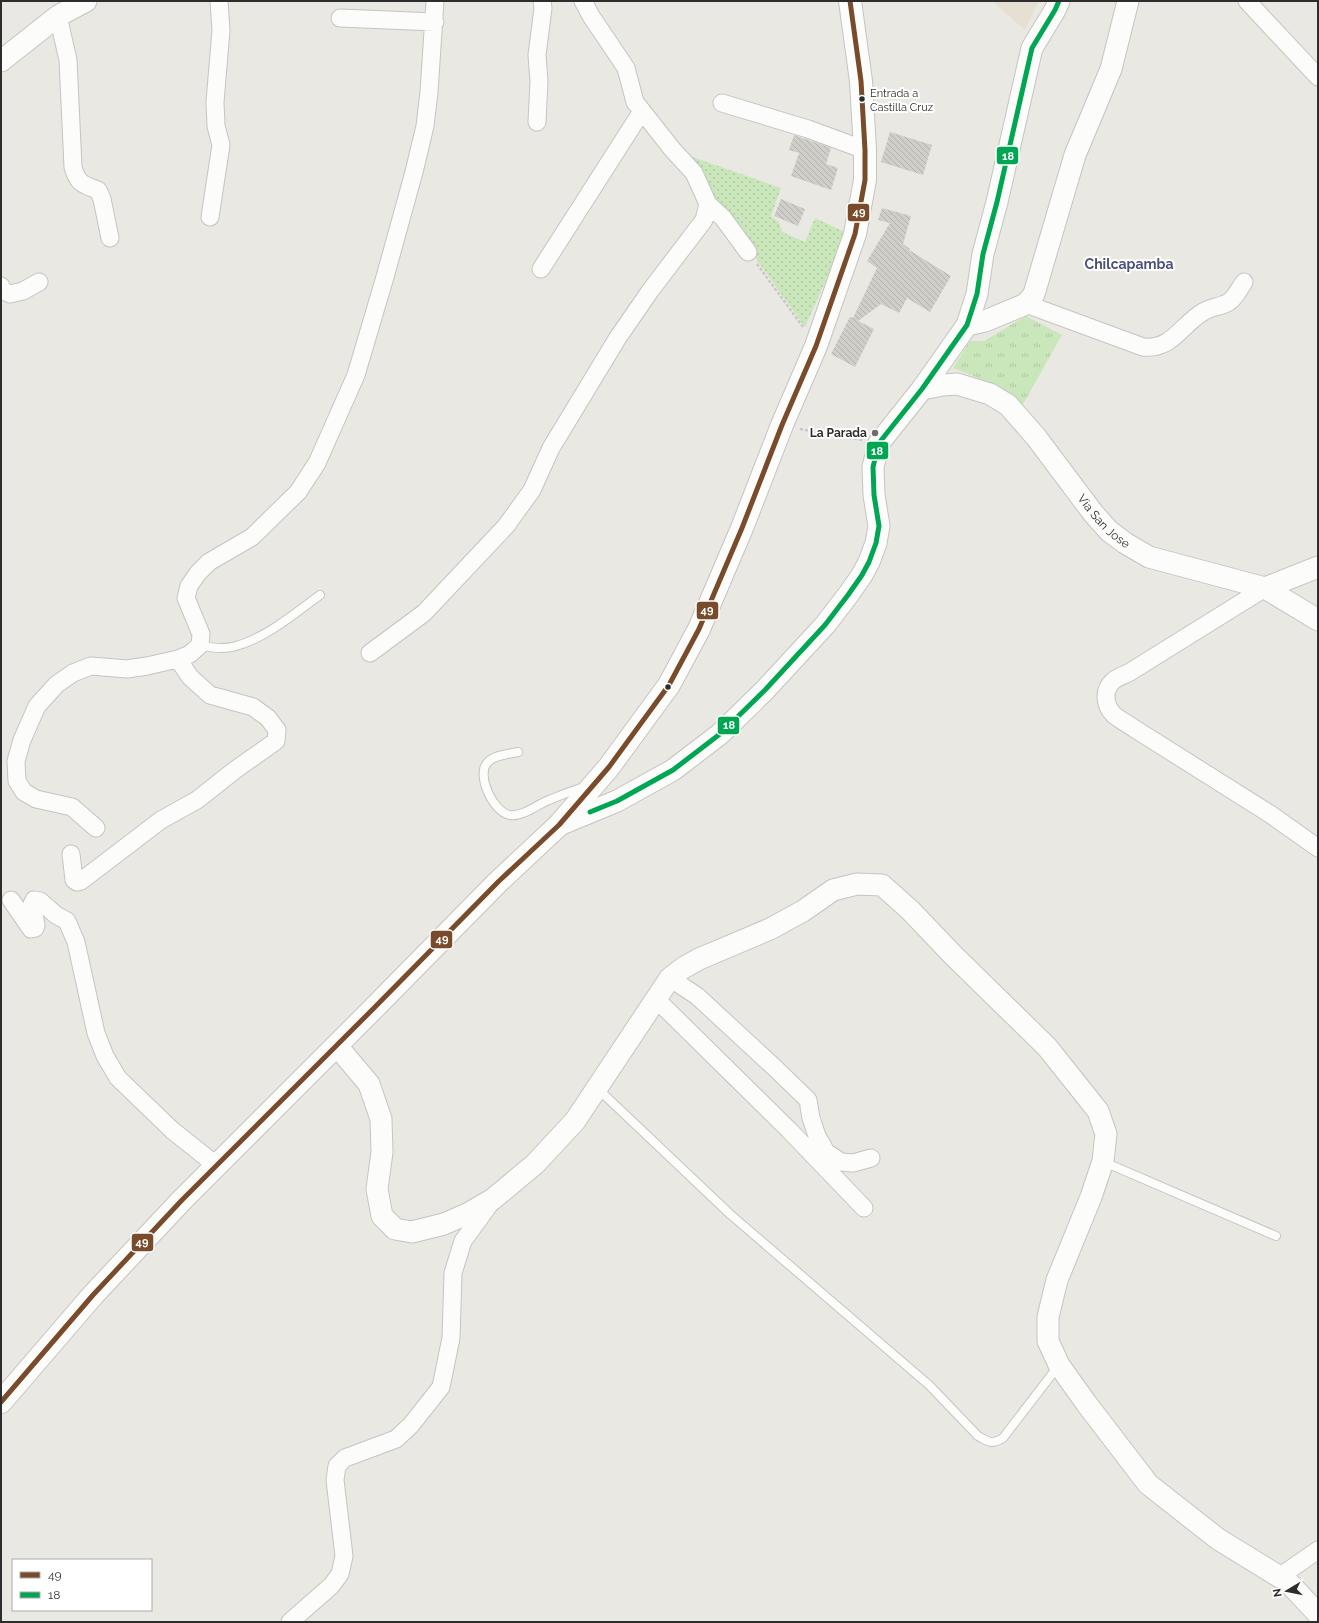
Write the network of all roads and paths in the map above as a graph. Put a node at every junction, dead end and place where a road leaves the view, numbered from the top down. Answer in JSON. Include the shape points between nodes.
{"nodes":[{"id":1,"x":85,"y":1,"type":"edge"},
{"id":2,"x":219,"y":1,"type":"edge"},
{"id":3,"x":436,"y":1,"type":"edge"},
{"id":4,"x":542,"y":1,"type":"edge"},
{"id":5,"x":583,"y":1,"type":"edge"},
{"id":6,"x":850,"y":1,"type":"edge"},
{"id":7,"x":1059,"y":1,"type":"edge"},
{"id":8,"x":1128,"y":1,"type":"edge"},
{"id":9,"x":1247,"y":1,"type":"edge"},
{"id":10,"x":58,"y":16,"type":"junction"},
{"id":11,"x":340,"y":18,"type":"dead end"},
{"id":12,"x":435,"y":22,"type":"junction"},
{"id":13,"x":1,"y":61,"type":"edge"},
{"id":14,"x":1318,"y":77,"type":"edge"},
{"id":15,"x":722,"y":103,"type":"dead end"},
{"id":16,"x":642,"y":111,"type":"junction"},
{"id":17,"x":537,"y":122,"type":"dead end"},
{"id":18,"x":865,"y":150,"type":"junction"},
{"id":19,"x":708,"y":204,"type":"junction"},
{"id":20,"x":210,"y":217,"type":"dead end"},
{"id":21,"x":110,"y":238,"type":"dead end"},
{"id":22,"x":748,"y":252,"type":"joint"},
{"id":23,"x":542,"y":270,"type":"dead end"},
{"id":24,"x":39,"y":282,"type":"dead end"},
{"id":25,"x":1244,"y":282,"type":"dead end"},
{"id":26,"x":1,"y":286,"type":"edge"},
{"id":27,"x":1026,"y":304,"type":"junction"},
{"id":28,"x":967,"y":325,"type":"junction"},
{"id":29,"x":816,"y":346,"type":"junction"},
{"id":30,"x":922,"y":389,"type":"junction"},
{"id":31,"x":782,"y":425,"type":"junction"},
{"id":32,"x":879,"y":443,"type":"junction"},
{"id":33,"x":1318,"y":567,"type":"edge"},
{"id":34,"x":1265,"y":588,"type":"junction"},
{"id":35,"x":320,"y":595,"type":"dead end"},
{"id":36,"x":1318,"y":620,"type":"edge"},
{"id":37,"x":200,"y":645,"type":"junction"},
{"id":38,"x":370,"y":653,"type":"dead end"},
{"id":39,"x":178,"y":659,"type":"junction"},
{"id":40,"x":518,"y":752,"type":"dead end"},
{"id":41,"x":596,"y":782,"type":"junction"},
{"id":42,"x":559,"y":825,"type":"junction"},
{"id":43,"x":96,"y":828,"type":"dead end"},
{"id":44,"x":1318,"y":848,"type":"edge"},
{"id":45,"x":71,"y":854,"type":"dead end"},
{"id":46,"x":12,"y":900,"type":"dead end"},
{"id":47,"x":670,"y":978,"type":"junction"},
{"id":48,"x":656,"y":999,"type":"junction"},
{"id":49,"x":337,"y":1046,"type":"junction"},
{"id":50,"x":597,"y":1088,"type":"junction"},
{"id":51,"x":871,"y":1158,"type":"dead end"},
{"id":52,"x":1103,"y":1161,"type":"junction"},
{"id":53,"x":217,"y":1166,"type":"junction"},
{"id":54,"x":493,"y":1199,"type":"junction"},
{"id":55,"x":864,"y":1208,"type":"dead end"},
{"id":56,"x":1276,"y":1236,"type":"dead end"},
{"id":57,"x":1059,"y":1365,"type":"junction"},
{"id":58,"x":1,"y":1402,"type":"edge"},
{"id":59,"x":1318,"y":1550,"type":"edge"},
{"id":60,"x":1280,"y":1577,"type":"junction"},
{"id":61,"x":1318,"y":1614,"type":"edge"},
{"id":62,"x":290,"y":1622,"type":"edge"}],
"edges":[{"from":1,"to":10,"type":"street"},
{"from":2,"to":20,"type":"street","via":[[221,30],[215,102],[216,126],[221,146]]},
{"from":3,"to":12,"type":"street"},
{"from":4,"to":17,"type":"street","via":[[537,55]]},
{"from":5,"to":16,"type":"street","via":[[590,16],[626,68],[635,102]]},
{"from":6,"to":18,"type":"main road","via":[[861,81]]},
{"from":7,"to":28,"type":"street","via":[[1032,48],[1003,179],[983,254],[977,294]]},
{"from":8,"to":27,"type":"street","via":[[1111,69],[1075,156],[1034,294]]},
{"from":9,"to":14,"type":"street"},
{"from":10,"to":13,"type":"street"},
{"from":10,"to":21,"type":"street","via":[[68,60],[73,167],[76,177],[84,185],[98,190]]},
{"from":11,"to":12,"type":"street"},
{"from":12,"to":37,"type":"street","via":[[430,92],[424,126],[406,202],[356,375],[317,463],[298,492],[252,537],[209,562],[189,586],[186,598],[201,634]]},
{"from":15,"to":18,"type":"street","via":[[808,129]]},
{"from":16,"to":19,"type":"street","via":[[694,173]]},
{"from":16,"to":23,"type":"street"},
{"from":18,"to":29,"type":"main road","via":[[865,180],[855,234]]},
{"from":19,"to":22,"type":"street","via":[[723,218]]},
{"from":19,"to":38,"type":"street","via":[[704,220],[617,339],[551,448],[532,490],[506,526],[424,613]]},
{"from":22,"to":29,"type":"path"},
{"from":24,"to":26,"type":"street","via":[[10,294],[2,290]]},
{"from":25,"to":27,"type":"street","via":[[1230,301],[1204,310],[1170,341],[1155,347],[1143,347]]},
{"from":27,"to":28,"type":"street","via":[[985,321]]},
{"from":28,"to":30,"type":"street"},
{"from":29,"to":31,"type":"main road"},
{"from":30,"to":32,"type":"street"},
{"from":30,"to":34,"type":"street","name":"Via San Jose","via":[[957,384],[990,394],[1008,405],[1036,437],[1093,513],[1124,543],[1149,557]]},
{"from":31,"to":32,"type":"path"},
{"from":31,"to":41,"type":"main road","via":[[699,629],[669,685]]},
{"from":32,"to":42,"type":"street","via":[[873,467],[879,526],[876,543],[862,575],[825,625],[720,734],[673,770],[617,801]]},
{"from":33,"to":34,"type":"street"},
{"from":34,"to":36,"type":"street","name":"Via San Jose"},
{"from":34,"to":44,"type":"street","via":[[1114,680],[1107,688],[1105,697],[1107,706],[1113,714],[1270,814]]},
{"from":35,"to":37,"type":"lane","via":[[273,628],[236,647],[213,649]]},
{"from":37,"to":39,"type":"street","via":[[190,654]]},
{"from":39,"to":43,"type":"street","via":[[127,669],[91,666],[73,673],[57,684],[38,706],[29,724],[16,761],[17,781],[24,792],[36,799],[72,807]]},
{"from":39,"to":45,"type":"street","via":[[190,677],[210,695],[253,706],[268,718],[277,730],[276,741],[197,800],[161,820],[81,881],[74,880]]},
{"from":40,"to":41,"type":"lane","via":[[487,762],[483,772],[488,793],[499,808],[509,815],[520,814],[548,800]]},
{"from":41,"to":42,"type":"main road"},
{"from":42,"to":49,"type":"main road","via":[[494,886]]},
{"from":46,"to":53,"type":"street","via":[[31,929],[36,925],[32,904],[34,900],[40,901],[67,921],[76,942],[96,1033],[105,1056],[118,1078],[172,1130]]},
{"from":47,"to":48,"type":"street"},
{"from":47,"to":51,"type":"street","via":[[697,996],[808,1100],[817,1136],[826,1152],[841,1162],[853,1163]]},
{"from":47,"to":52,"type":"street","via":[[699,959],[770,929],[833,890],[857,884],[882,885],[1047,1047],[1078,1085],[1098,1111],[1106,1134]]},
{"from":48,"to":50,"type":"street"},
{"from":48,"to":55,"type":"street"},
{"from":49,"to":53,"type":"main road"},
{"from":49,"to":54,"type":"street","via":[[369,1084],[381,1119],[382,1152],[377,1189],[382,1216],[395,1229],[412,1232],[444,1224]]},
{"from":50,"to":54,"type":"street","via":[[575,1122],[535,1164]]},
{"from":50,"to":57,"type":"lane","via":[[731,1215],[929,1385],[978,1436],[988,1442],[994,1443],[1003,1438]]},
{"from":52,"to":56,"type":"lane"},
{"from":52,"to":57,"type":"street","via":[[1057,1280],[1048,1316],[1048,1341]]},
{"from":53,"to":58,"type":"main road","via":[[93,1295]]},
{"from":54,"to":62,"type":"street","via":[[463,1241],[452,1273],[451,1338],[441,1387],[411,1425],[396,1439],[345,1458],[337,1466],[335,1480],[344,1556],[340,1574],[331,1586]]},
{"from":57,"to":60,"type":"street","via":[[1148,1484],[1218,1539]]},
{"from":59,"to":60,"type":"street"},
{"from":60,"to":61,"type":"street"}]}
